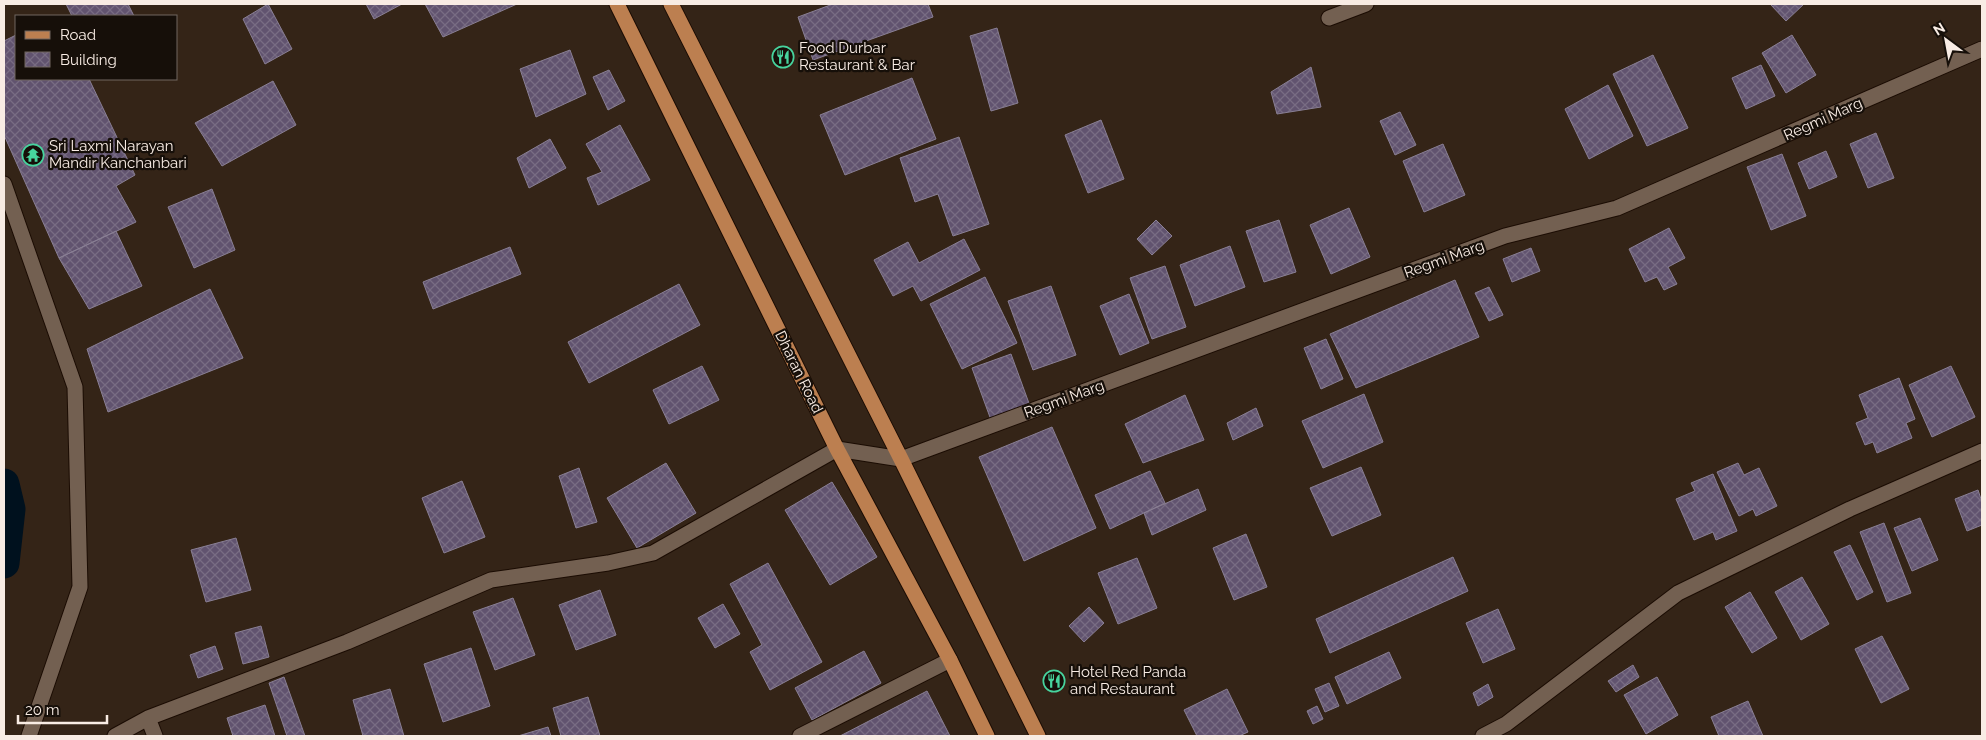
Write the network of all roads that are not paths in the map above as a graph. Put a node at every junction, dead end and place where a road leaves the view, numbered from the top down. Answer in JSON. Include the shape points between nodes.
{"nodes":[{"id":1,"x":617,"y":4,"type":"edge"},
{"id":2,"x":671,"y":4,"type":"edge"},
{"id":3,"x":1366,"y":4,"type":"edge"},
{"id":4,"x":1329,"y":18,"type":"dead end"},
{"id":5,"x":1982,"y":49,"type":"edge"},
{"id":6,"x":4,"y":184,"type":"edge"},
{"id":7,"x":837,"y":449,"type":"junction"},
{"id":8,"x":1982,"y":451,"type":"edge"},
{"id":9,"x":901,"y":459,"type":"junction"},
{"id":10,"x":950,"y":660,"type":"junction"},
{"id":11,"x":148,"y":718,"type":"junction"},
{"id":12,"x":1510,"y":730,"type":"edge"},
{"id":13,"x":29,"y":736,"type":"edge"},
{"id":14,"x":115,"y":736,"type":"edge"},
{"id":15,"x":155,"y":736,"type":"edge"},
{"id":16,"x":800,"y":736,"type":"edge"},
{"id":17,"x":987,"y":736,"type":"edge"},
{"id":18,"x":1038,"y":736,"type":"edge"},
{"id":19,"x":1483,"y":736,"type":"edge"}],
"edges":[{"from":1,"to":7,"type":"main road","name":"Dharan Road"},
{"from":2,"to":9,"type":"main road"},
{"from":3,"to":4,"type":"street"},
{"from":5,"to":9,"type":"street","name":"Regmi Marg","via":[[1617,208],[1505,236]]},
{"from":6,"to":13,"type":"street","via":[[74,387],[80,587]]},
{"from":7,"to":9,"type":"street"},
{"from":7,"to":10,"type":"main road","name":"Dharan Road"},
{"from":7,"to":11,"type":"street","via":[[653,553],[492,580],[347,642]]},
{"from":8,"to":12,"type":"street","via":[[1850,509],[1678,593]]},
{"from":9,"to":18,"type":"main road"},
{"from":10,"to":16,"type":"street"},
{"from":10,"to":17,"type":"main road","name":"Dharan Road"},
{"from":11,"to":14,"type":"street"},
{"from":11,"to":15,"type":"street"},
{"from":12,"to":19,"type":"street"}]}
